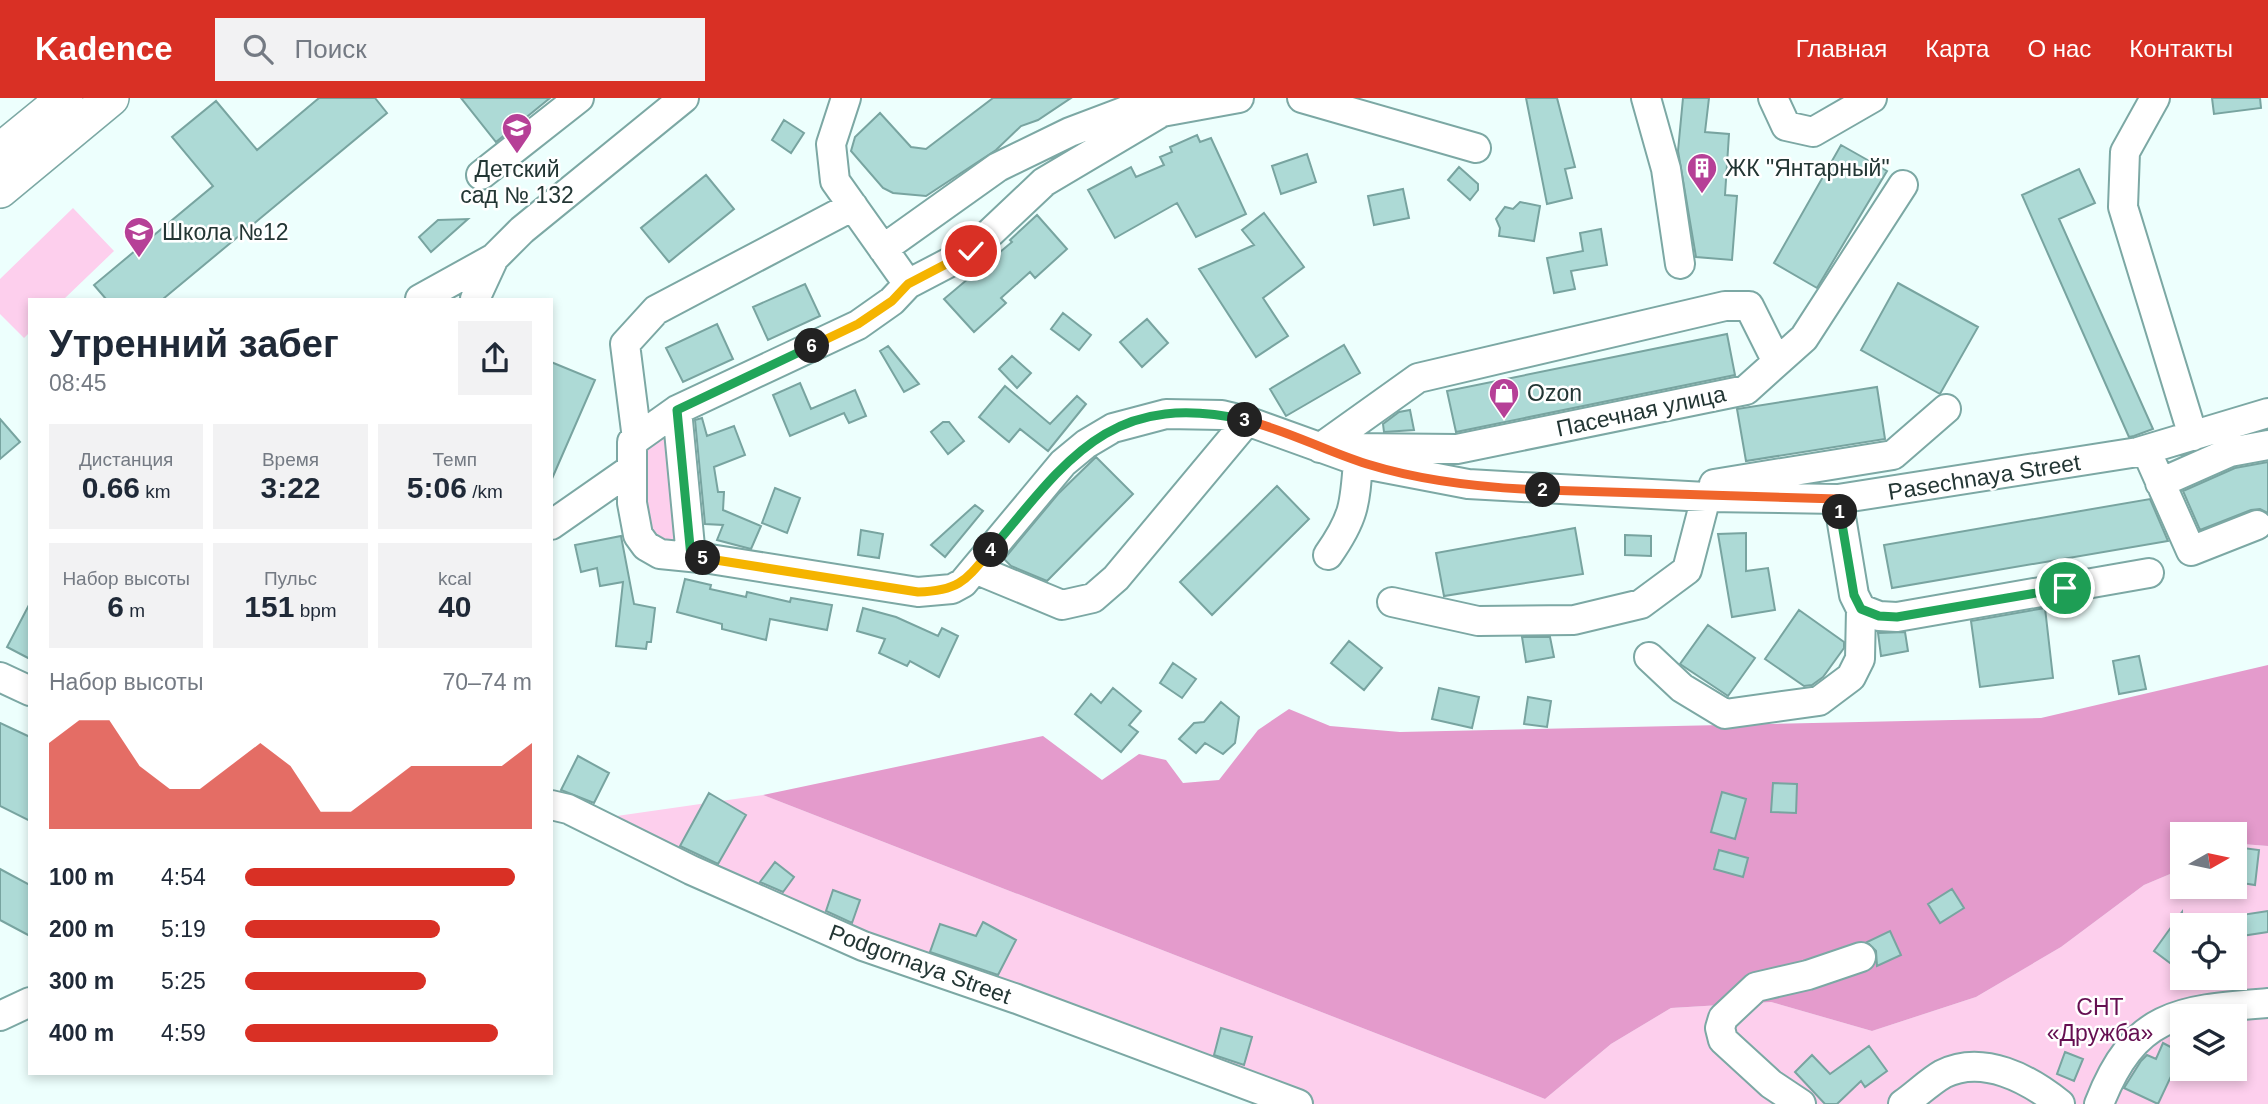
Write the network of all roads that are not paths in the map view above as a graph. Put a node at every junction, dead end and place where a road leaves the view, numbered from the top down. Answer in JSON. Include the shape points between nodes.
{"nodes":[{"id":1,"x":65,"y":98,"type":"edge"},
{"id":2,"x":111,"y":98,"type":"edge"},
{"id":3,"x":579,"y":98,"type":"edge"},
{"id":4,"x":684,"y":98,"type":"edge"},
{"id":5,"x":846,"y":98,"type":"edge"},
{"id":6,"x":1160,"y":98,"type":"edge"},
{"id":7,"x":1239,"y":98,"type":"edge"},
{"id":8,"x":1302,"y":98,"type":"edge"},
{"id":9,"x":1647,"y":98,"type":"edge"},
{"id":10,"x":1773,"y":98,"type":"edge"},
{"id":11,"x":1872,"y":98,"type":"edge"},
{"id":12,"x":2155,"y":98,"type":"edge"},
{"id":13,"x":1476,"y":148,"type":"dead end"},
{"id":14,"x":0,"y":151,"type":"edge"},
{"id":15,"x":481,"y":175,"type":"dead end"},
{"id":16,"x":1903,"y":185,"type":"dead end"},
{"id":17,"x":0,"y":190,"type":"edge"},
{"id":18,"x":853,"y":206,"type":"junction"},
{"id":19,"x":883,"y":249,"type":"dead end"},
{"id":20,"x":494,"y":258,"type":"junction"},
{"id":21,"x":1680,"y":264,"type":"dead end"},
{"id":22,"x":908,"y":284,"type":"junction"},
{"id":23,"x":422,"y":298,"type":"edge"},
{"id":24,"x":475,"y":298,"type":"edge"},
{"id":25,"x":1777,"y":362,"type":"junction"},
{"id":26,"x":1946,"y":409,"type":"dead end"},
{"id":27,"x":677,"y":410,"type":"junction"},
{"id":28,"x":2268,"y":413,"type":"edge"},
{"id":29,"x":1247,"y":421,"type":"junction"},
{"id":30,"x":2193,"y":436,"type":"junction"},
{"id":31,"x":637,"y":439,"type":"junction"},
{"id":32,"x":2268,"y":445,"type":"edge"},
{"id":33,"x":1320,"y":448,"type":"junction"},
{"id":34,"x":2146,"y":450,"type":"junction"},
{"id":35,"x":1358,"y":461,"type":"junction"},
{"id":36,"x":630,"y":470,"type":"junction"},
{"id":37,"x":2160,"y":483,"type":"junction"},
{"id":38,"x":1649,"y":495,"type":"junction"},
{"id":39,"x":1706,"y":497,"type":"junction"},
{"id":40,"x":1838,"y":499,"type":"junction"},
{"id":41,"x":553,"y":524,"type":"edge"},
{"id":42,"x":2257,"y":525,"type":"dead end"},
{"id":43,"x":1328,"y":555,"type":"dead end"},
{"id":44,"x":691,"y":557,"type":"junction"},
{"id":45,"x":975,"y":569,"type":"junction"},
{"id":46,"x":2149,"y":573,"type":"dead end"},
{"id":47,"x":1392,"y":601,"type":"dead end"},
{"id":48,"x":1861,"y":609,"type":"junction"},
{"id":49,"x":1649,"y":657,"type":"dead end"},
{"id":50,"x":0,"y":677,"type":"edge"},
{"id":51,"x":28,"y":690,"type":"edge"},
{"id":52,"x":553,"y":805,"type":"edge"},
{"id":53,"x":1861,"y":957,"type":"dead end"},
{"id":54,"x":28,"y":1003,"type":"edge"},
{"id":55,"x":2268,"y":1003,"type":"edge"},
{"id":56,"x":0,"y":1016,"type":"edge"},
{"id":57,"x":1298,"y":1104,"type":"edge"},
{"id":58,"x":1801,"y":1104,"type":"edge"},
{"id":59,"x":1903,"y":1104,"type":"edge"},
{"id":60,"x":2060,"y":1104,"type":"edge"},
{"id":61,"x":2099,"y":1104,"type":"edge"}],
"edges":[{"from":1,"to":14,"type":"main road"},
{"from":2,"to":17,"type":"main road"},
{"from":3,"to":15,"type":"street"},
{"from":4,"to":20,"type":"street"},
{"from":5,"to":18,"type":"street","via":[[831,144],[835,181]]},
{"from":6,"to":19,"type":"street","via":[[1070,132],[998,167]]},
{"from":7,"to":22,"type":"street","via":[[1162,112],[1044,182],[971,251]]},
{"from":8,"to":13,"type":"street"},
{"from":9,"to":21,"type":"street","via":[[1667,169]]},
{"from":10,"to":11,"type":"street","via":[[1786,126],[1813,132]]},
{"from":12,"to":30,"type":"street","via":[[2125,152],[2123,207]]},
{"from":16,"to":25,"type":"street","name":"Пасечная улица","via":[[1804,338]]},
{"from":18,"to":22,"type":"street"},
{"from":18,"to":31,"type":"street","via":[[656,310],[625,344]]},
{"from":20,"to":23,"type":"street"},
{"from":20,"to":24,"type":"street"},
{"from":22,"to":27,"type":"street","via":[[858,324]]},
{"from":25,"to":33,"type":"street","name":"Пасечная улица","via":[[1746,390],[1457,449]]},
{"from":25,"to":33,"type":"street","via":[[1749,306],[1726,306],[1418,378]]},
{"from":26,"to":38,"type":"street","via":[[1893,455]]},
{"from":27,"to":31,"type":"street"},
{"from":27,"to":44,"type":"street"},
{"from":28,"to":30,"type":"street","name":"Pasechnaya Street"},
{"from":29,"to":33,"type":"street","name":"Pasechnaya Street"},
{"from":29,"to":45,"type":"street","name":"Pasechnaya Street","via":[[1222,415],[1166,414],[1113,428],[1063,463]]},
{"from":29,"to":45,"type":"street","via":[[1116,578],[1093,598],[1062,605]]},
{"from":30,"to":34,"type":"street","name":"Pasechnaya Street"},
{"from":31,"to":36,"type":"street","via":[[632,442]]},
{"from":32,"to":37,"type":"street","via":[[2230,452]]},
{"from":33,"to":35,"type":"street","name":"Pasechnaya Street"},
{"from":34,"to":37,"type":"street"},
{"from":34,"to":40,"type":"street","name":"Pasechnaya Street"},
{"from":35,"to":38,"type":"street","name":"Pasechnaya Street","via":[[1468,484]]},
{"from":35,"to":43,"type":"street","via":[[1355,506]]},
{"from":36,"to":41,"type":"street"},
{"from":36,"to":44,"type":"street","name":"Pasechnaya Street","via":[[638,535],[660,554]]},
{"from":37,"to":42,"type":"street","via":[[2191,551]]},
{"from":38,"to":39,"type":"street","name":"Pasechnaya Street"},
{"from":39,"to":40,"type":"street","name":"Pasechnaya Street"},
{"from":39,"to":47,"type":"street","via":[[1687,570],[1641,604],[1574,620],[1478,621]]},
{"from":40,"to":48,"type":"street","via":[[1854,595]]},
{"from":44,"to":45,"type":"street","name":"Pasechnaya Street","via":[[918,592],[952,589]]},
{"from":46,"to":48,"type":"street","via":[[1897,617]]},
{"from":48,"to":49,"type":"street","via":[[1860,659],[1851,677],[1819,701],[1725,714],[1682,688]]},
{"from":50,"to":51,"type":"street"},
{"from":52,"to":57,"type":"street","name":"Podgornaya Street","via":[[863,946]]},
{"from":53,"to":58,"type":"street","via":[[1756,988],[1723,1018],[1723,1040],[1771,1084]]},
{"from":54,"to":56,"type":"street"},
{"from":55,"to":61,"type":"street","via":[[2199,1008],[2157,1023],[2120,1060]]},
{"from":59,"to":60,"type":"street","via":[[1944,1074],[1967,1068],[2002,1070],[2034,1083]]}]}
